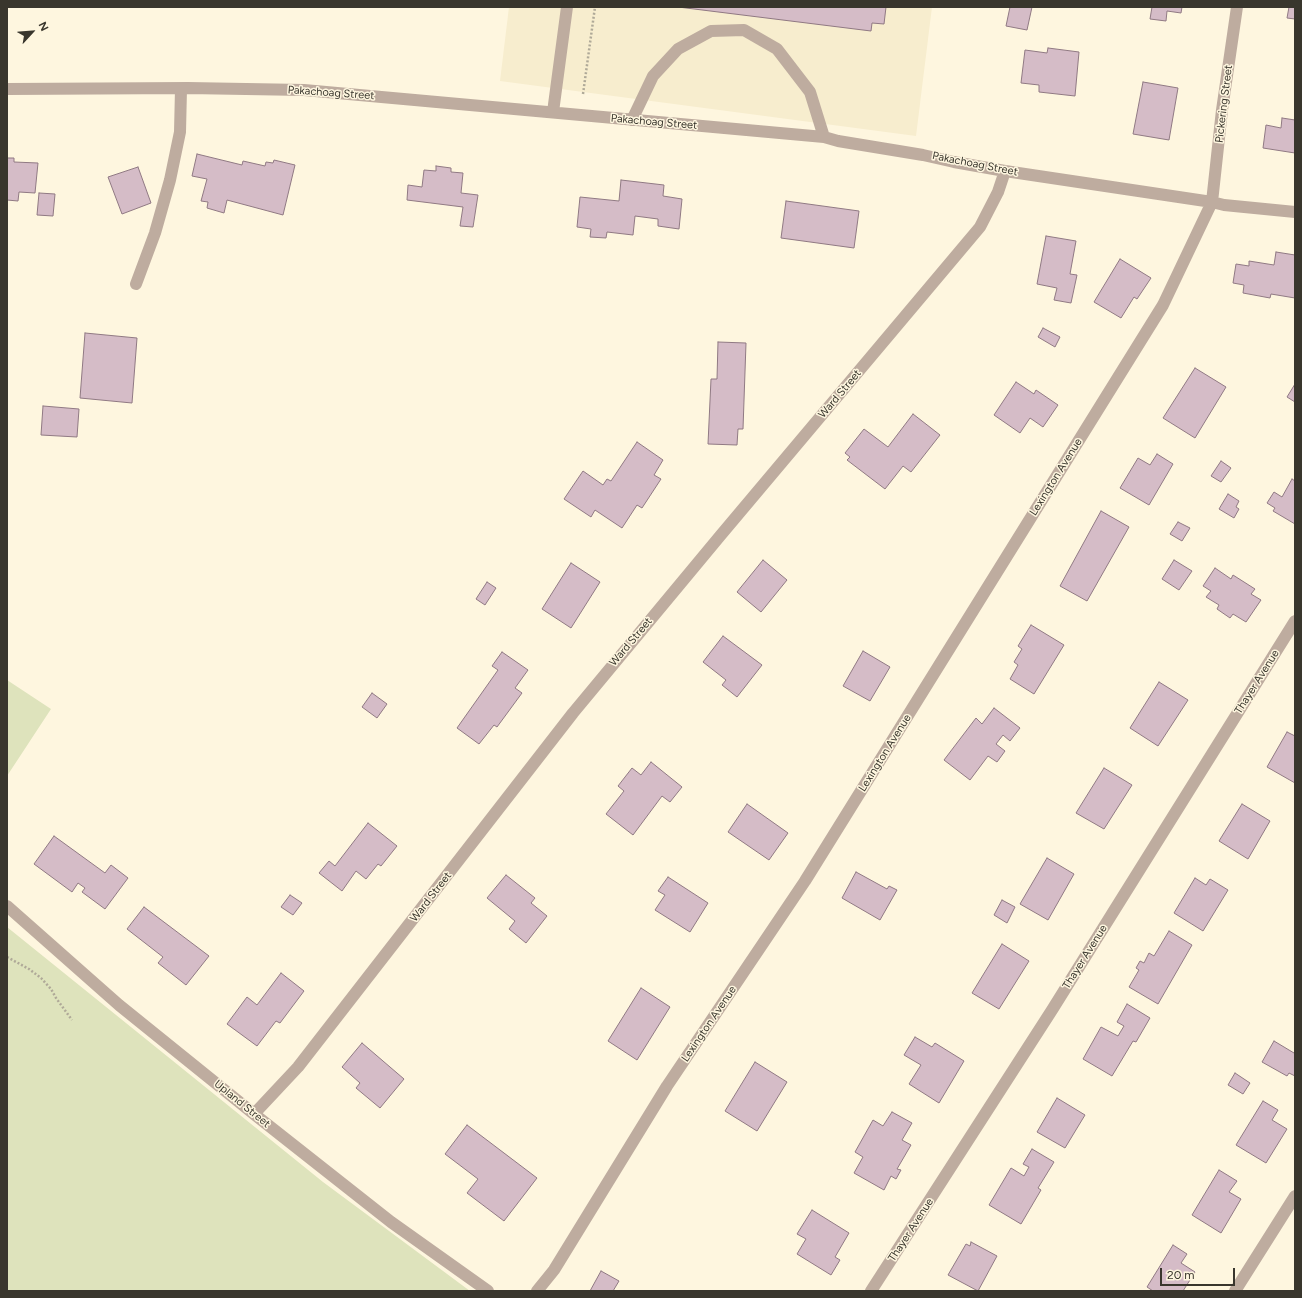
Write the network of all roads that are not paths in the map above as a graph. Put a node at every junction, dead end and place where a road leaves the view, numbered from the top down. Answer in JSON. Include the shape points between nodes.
{"nodes":[{"id":1,"x":567,"y":7,"type":"edge"},
{"id":2,"x":1237,"y":7,"type":"edge"},
{"id":3,"x":182,"y":88,"type":"junction"},
{"id":4,"x":7,"y":89,"type":"edge"},
{"id":5,"x":553,"y":112,"type":"junction"},
{"id":6,"x":632,"y":120,"type":"junction"},
{"id":7,"x":824,"y":137,"type":"junction"},
{"id":8,"x":1005,"y":171,"type":"junction"},
{"id":9,"x":1212,"y":202,"type":"junction"},
{"id":10,"x":1295,"y":212,"type":"edge"},
{"id":11,"x":136,"y":284,"type":"dead end"},
{"id":12,"x":1295,"y":621,"type":"edge"},
{"id":13,"x":7,"y":906,"type":"edge"},
{"id":14,"x":254,"y":1114,"type":"junction"},
{"id":15,"x":1295,"y":1196,"type":"edge"},
{"id":16,"x":488,"y":1291,"type":"edge"},
{"id":17,"x":537,"y":1291,"type":"edge"},
{"id":18,"x":871,"y":1291,"type":"edge"},
{"id":19,"x":1235,"y":1291,"type":"edge"}],
"edges":[{"from":1,"to":5,"type":"street"},
{"from":2,"to":9,"type":"street","name":"Pickering Street"},
{"from":3,"to":4,"type":"street","name":"Pakachoag Street"},
{"from":3,"to":5,"type":"street","name":"Pakachoag Street","via":[[304,90]]},
{"from":3,"to":11,"type":"street","via":[[180,132],[170,180],[155,233]]},
{"from":5,"to":6,"type":"street","name":"Pakachoag Street"},
{"from":6,"to":7,"type":"street","name":"Pakachoag Street"},
{"from":6,"to":7,"type":"street","via":[[653,76],[678,49],[711,31],[744,30],[777,49],[810,92]]},
{"from":7,"to":8,"type":"street","name":"Pakachoag Street"},
{"from":8,"to":9,"type":"street","name":"Pakachoag Street"},
{"from":8,"to":14,"type":"street","name":"Ward Street","via":[[998,192],[980,227],[573,713],[298,1067]]},
{"from":9,"to":10,"type":"street","name":"Pakachoag Street"},
{"from":9,"to":17,"type":"street","name":"Lexington Avenue","via":[[1164,305],[810,874],[667,1086],[554,1270]]},
{"from":12,"to":18,"type":"street","name":"Thayer Avenue","via":[[1052,1010]]},
{"from":13,"to":14,"type":"street","name":"Upland Street","via":[[119,1005]]},
{"from":14,"to":16,"type":"street","name":"Upland Street","via":[[391,1222]]},
{"from":15,"to":19,"type":"street"}]}
